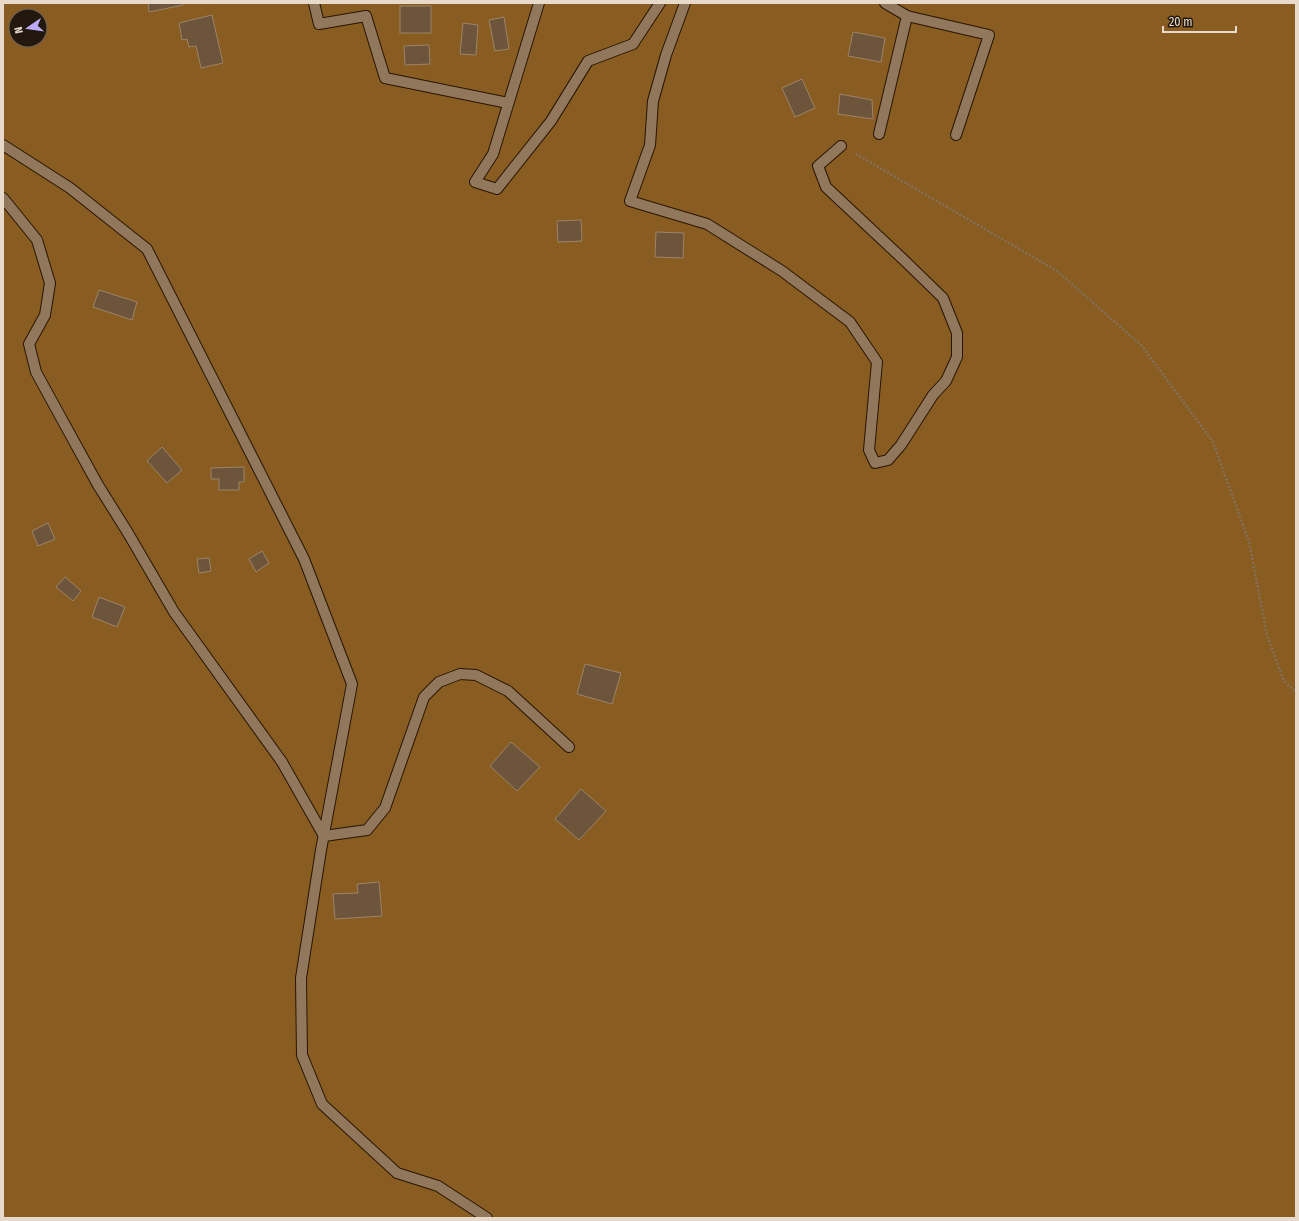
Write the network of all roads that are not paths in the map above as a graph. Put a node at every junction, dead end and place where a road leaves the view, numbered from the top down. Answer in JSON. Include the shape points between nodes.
{"nodes":[{"id":1,"x":314,"y":3,"type":"edge"},
{"id":2,"x":539,"y":3,"type":"edge"},
{"id":3,"x":660,"y":3,"type":"edge"},
{"id":4,"x":685,"y":3,"type":"edge"},
{"id":5,"x":885,"y":3,"type":"edge"},
{"id":6,"x":907,"y":16,"type":"junction"},
{"id":7,"x":508,"y":103,"type":"junction"},
{"id":8,"x":879,"y":134,"type":"dead end"},
{"id":9,"x":956,"y":135,"type":"dead end"},
{"id":10,"x":3,"y":145,"type":"edge"},
{"id":11,"x":841,"y":146,"type":"road end"},
{"id":12,"x":3,"y":198,"type":"edge"},
{"id":13,"x":569,"y":747,"type":"dead end"},
{"id":14,"x":324,"y":836,"type":"junction"},
{"id":15,"x":487,"y":1218,"type":"edge"}],
"edges":[{"from":1,"to":7,"type":"street","via":[[319,24],[366,16],[385,78]]},
{"from":2,"to":7,"type":"street"},
{"from":3,"to":7,"type":"street","via":[[633,44],[588,62],[551,121],[497,189],[475,182],[493,154]]},
{"from":4,"to":11,"type":"street","via":[[653,101],[650,145],[630,201],[707,224],[782,271],[850,322],[877,362],[869,450],[875,463],[888,460],[901,445],[933,395],[946,381],[957,357],[957,334],[943,298],[826,187],[818,166]]},
{"from":5,"to":6,"type":"street"},
{"from":6,"to":8,"type":"street"},
{"from":6,"to":9,"type":"street","via":[[990,35]]},
{"from":10,"to":14,"type":"street","via":[[70,188],[147,249],[304,559],[352,684]]},
{"from":12,"to":14,"type":"street","via":[[36,240],[50,283],[45,315],[28,344],[36,372],[98,485],[174,612],[282,762]]},
{"from":13,"to":14,"type":"street","via":[[508,691],[476,675],[460,674],[439,682],[424,697],[385,808],[367,830]]},
{"from":14,"to":15,"type":"street","via":[[301,978],[302,1055],[322,1104],[397,1172],[438,1186]]}]}
